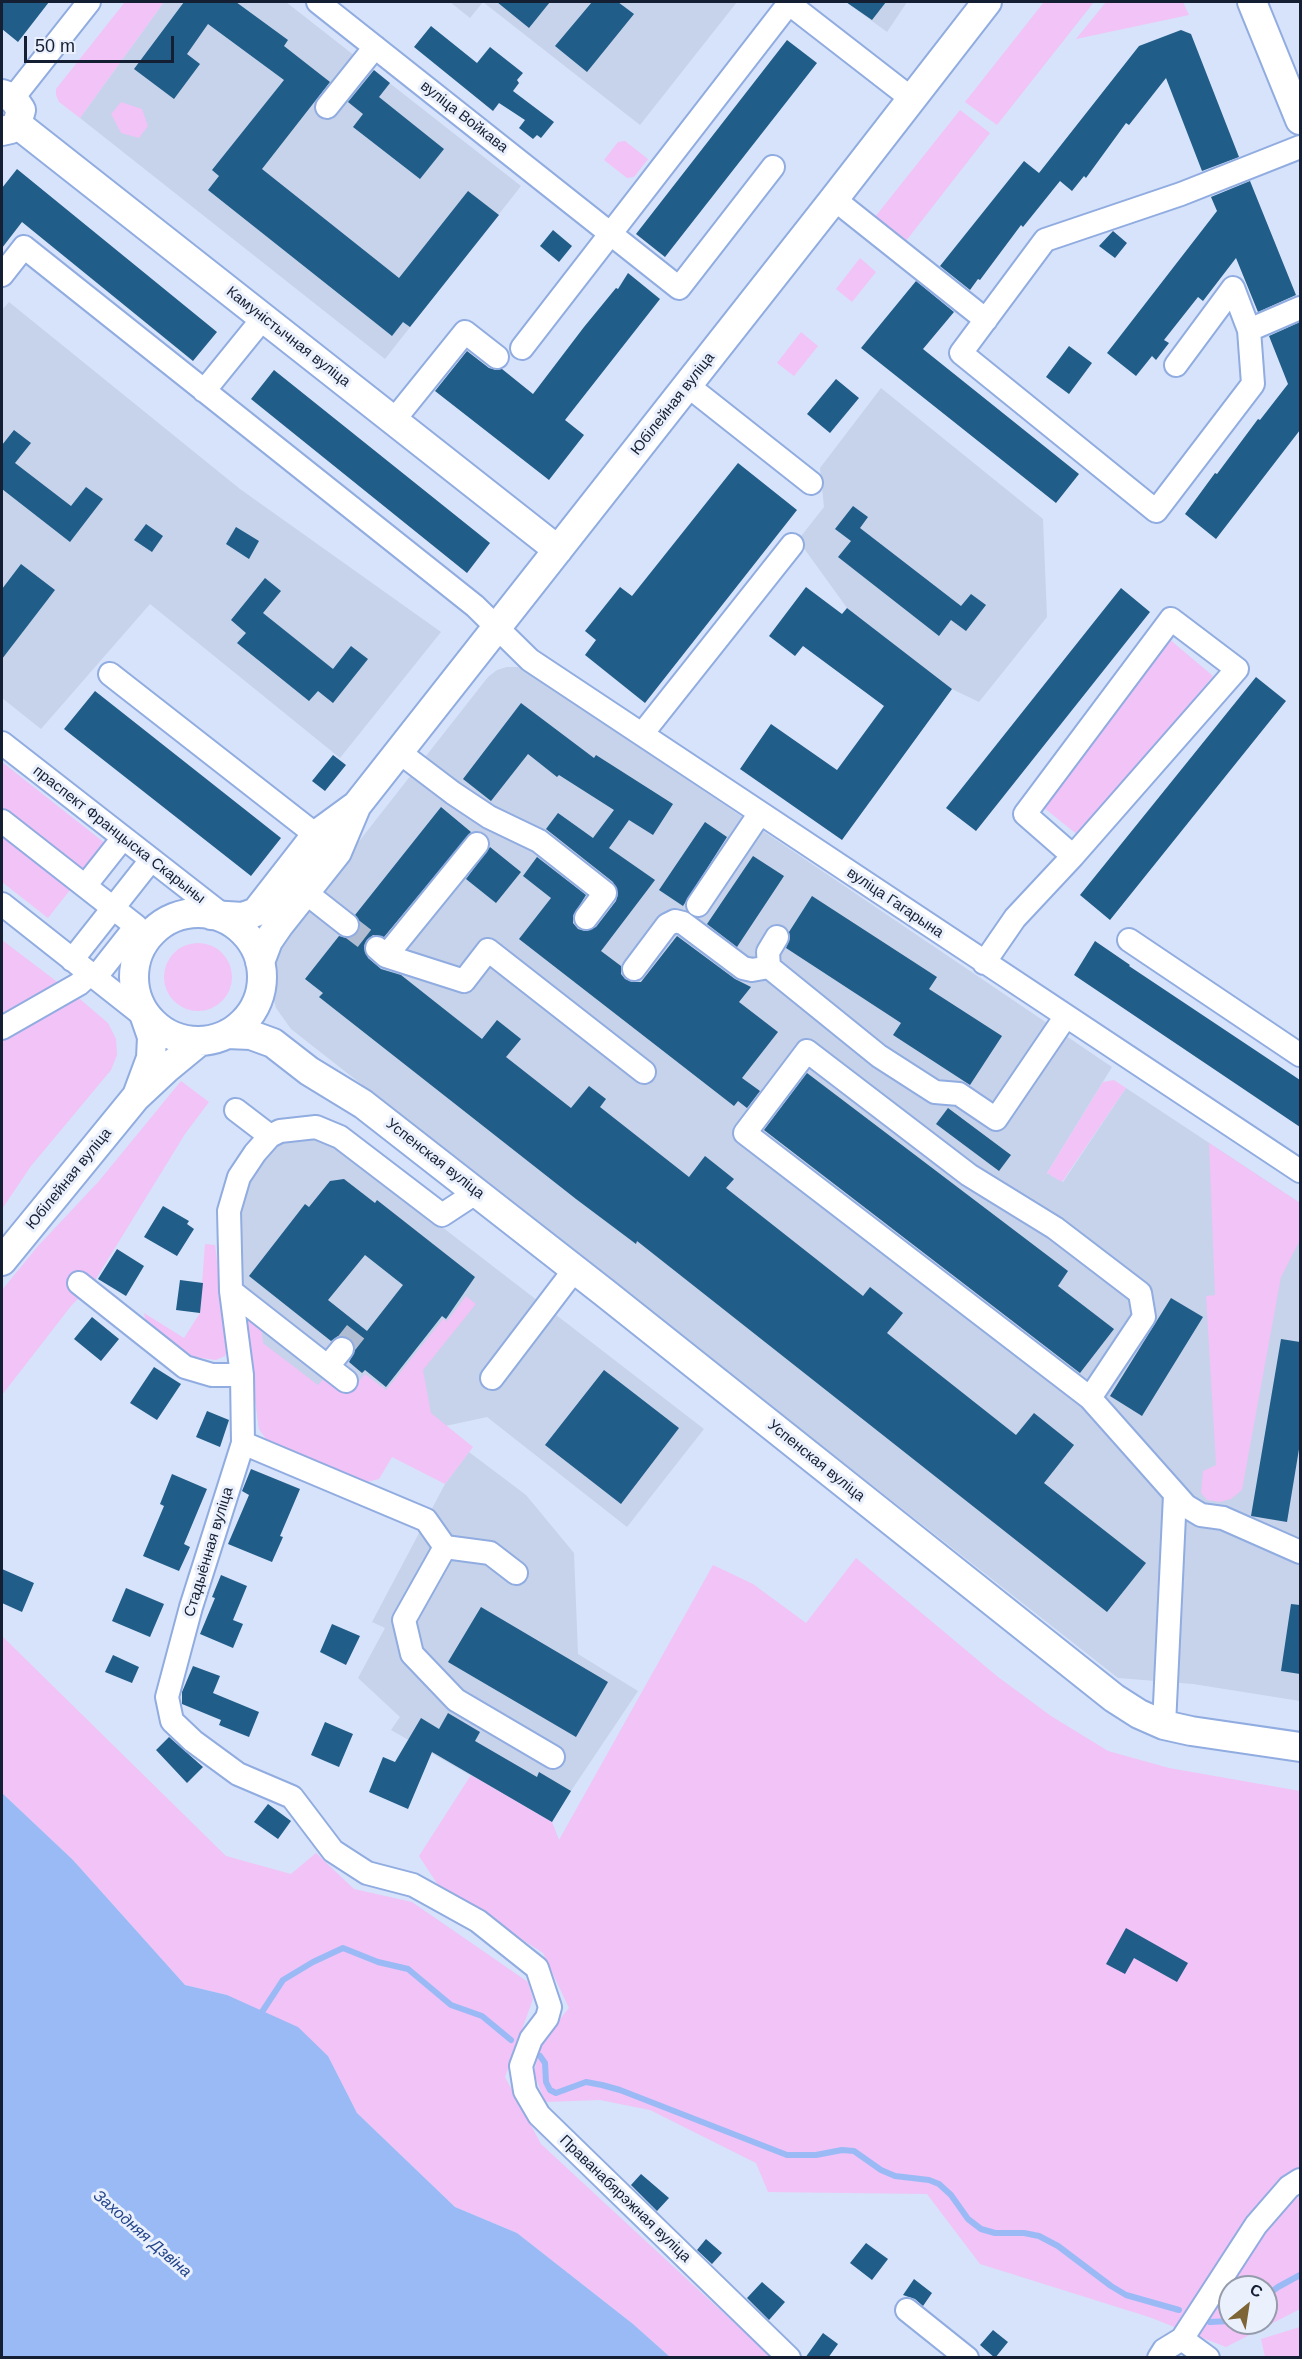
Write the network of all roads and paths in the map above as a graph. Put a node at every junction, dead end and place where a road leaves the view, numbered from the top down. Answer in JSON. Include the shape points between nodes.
{"nodes":[{"id":1,"x":89,"y":2,"type":"edge"},
{"id":2,"x":318,"y":2,"type":"edge"},
{"id":3,"x":789,"y":2,"type":"edge"},
{"id":4,"x":987,"y":2,"type":"edge"},
{"id":5,"x":1252,"y":2,"type":"edge"},
{"id":6,"x":375,"y":47,"type":"junction"},
{"id":7,"x":912,"y":99,"type":"junction"},
{"id":8,"x":327,"y":107,"type":"dead end"},
{"id":9,"x":8,"y":112,"type":"edge"},
{"id":10,"x":1300,"y":120,"type":"edge"},
{"id":11,"x":1300,"y":147,"type":"edge"},
{"id":12,"x":773,"y":167,"type":"dead end"},
{"id":13,"x":834,"y":199,"type":"junction"},
{"id":14,"x":610,"y":233,"type":"junction"},
{"id":15,"x":2,"y":275,"type":"edge"},
{"id":16,"x":1300,"y":309,"type":"edge"},
{"id":17,"x":264,"y":317,"type":"junction"},
{"id":18,"x":986,"y":320,"type":"junction"},
{"id":19,"x":1249,"y":330,"type":"junction"},
{"id":20,"x":522,"y":348,"type":"dead end"},
{"id":21,"x":497,"y":357,"type":"dead end"},
{"id":22,"x":1176,"y":365,"type":"dead end"},
{"id":23,"x":687,"y":385,"type":"junction"},
{"id":24,"x":204,"y":391,"type":"junction"},
{"id":25,"x":394,"y":420,"type":"junction"},
{"id":26,"x":811,"y":483,"type":"dead end"},
{"id":27,"x":792,"y":545,"type":"dead end"},
{"id":28,"x":558,"y":550,"type":"junction"},
{"id":29,"x":496,"y":628,"type":"junction"},
{"id":30,"x":110,"y":674,"type":"dead end"},
{"id":31,"x":642,"y":734,"type":"junction"},
{"id":32,"x":2,"y":743,"type":"edge"},
{"id":33,"x":399,"y":752,"type":"junction"},
{"id":34,"x":357,"y":805,"type":"junction"},
{"id":35,"x":760,"y":813,"type":"junction"},
{"id":36,"x":2,"y":821,"type":"edge"},
{"id":37,"x":316,"y":835,"type":"junction"},
{"id":38,"x":123,"y":838,"type":"junction"},
{"id":39,"x":477,"y":844,"type":"dead end"},
{"id":40,"x":1073,"y":856,"type":"junction"},
{"id":41,"x":151,"y":860,"type":"junction"},
{"id":42,"x":85,"y":886,"type":"junction"},
{"id":43,"x":306,"y":892,"type":"junction"},
{"id":44,"x":2,"y":904,"type":"edge"},
{"id":45,"x":698,"y":905,"type":"dead end"},
{"id":46,"x":113,"y":908,"type":"junction"},
{"id":47,"x":586,"y":918,"type":"dead end"},
{"id":48,"x":224,"y":919,"type":"junction"},
{"id":49,"x":347,"y":925,"type":"tunnel mouth"},
{"id":50,"x":777,"y":937,"type":"dead end"},
{"id":51,"x":1129,"y":940,"type":"dead end"},
{"id":52,"x":72,"y":960,"type":"junction"},
{"id":53,"x":261,"y":962,"type":"junction"},
{"id":54,"x":984,"y":963,"type":"junction"},
{"id":55,"x":770,"y":967,"type":"junction"},
{"id":56,"x":634,"y":969,"type":"dead end"},
{"id":57,"x":92,"y":976,"type":"junction"},
{"id":58,"x":261,"y":990,"type":"junction"},
{"id":59,"x":1066,"y":1016,"type":"junction"},
{"id":60,"x":149,"y":1018,"type":"junction"},
{"id":61,"x":2,"y":1028,"type":"edge"},
{"id":62,"x":227,"y":1034,"type":"junction"},
{"id":63,"x":200,"y":1041,"type":"junction"},
{"id":64,"x":1300,"y":1054,"type":"edge"},
{"id":65,"x":644,"y":1072,"type":"dead end"},
{"id":66,"x":136,"y":1097,"type":"junction"},
{"id":67,"x":363,"y":1104,"type":"junction"},
{"id":68,"x":236,"y":1110,"type":"dead end"},
{"id":69,"x":270,"y":1136,"type":"junction"},
{"id":70,"x":1300,"y":1171,"type":"edge"},
{"id":71,"x":477,"y":1192,"type":"junction"},
{"id":72,"x":2,"y":1261,"type":"edge"},
{"id":73,"x":575,"y":1269,"type":"junction"},
{"id":74,"x":79,"y":1283,"type":"dead end"},
{"id":75,"x":231,"y":1291,"type":"junction"},
{"id":76,"x":342,"y":1349,"type":"tunnel mouth"},
{"id":77,"x":328,"y":1366,"type":"junction"},
{"id":78,"x":242,"y":1375,"type":"junction"},
{"id":79,"x":492,"y":1378,"type":"dead end"},
{"id":80,"x":346,"y":1381,"type":"dead end"},
{"id":81,"x":1089,"y":1398,"type":"junction"},
{"id":82,"x":243,"y":1443,"type":"junction"},
{"id":83,"x":1175,"y":1495,"type":"junction"},
{"id":84,"x":445,"y":1547,"type":"junction"},
{"id":85,"x":1300,"y":1552,"type":"edge"},
{"id":86,"x":516,"y":1573,"type":"dead end"},
{"id":87,"x":1164,"y":1725,"type":"junction"},
{"id":88,"x":1300,"y":1747,"type":"edge"},
{"id":89,"x":553,"y":1757,"type":"dead end"},
{"id":90,"x":546,"y":2018,"type":"joint"},
{"id":91,"x":1300,"y":2180,"type":"edge"},
{"id":92,"x":907,"y":2310,"type":"dead end"},
{"id":93,"x":1182,"y":2339,"type":"junction"},
{"id":94,"x":789,"y":2358,"type":"edge"},
{"id":95,"x":967,"y":2358,"type":"edge"},
{"id":96,"x":1159,"y":2358,"type":"edge"},
{"id":97,"x":1208,"y":2358,"type":"edge"}],
"edges":[{"from":1,"to":9,"type":"street"},
{"from":2,"to":6,"type":"street","name":"вуліца Войкава"},
{"from":3,"to":7,"type":"street"},
{"from":3,"to":14,"type":"street"},
{"from":4,"to":7,"type":"main road","name":"Юбілейная вуліца"},
{"from":5,"to":10,"type":"main road"},
{"from":6,"to":8,"type":"street"},
{"from":6,"to":14,"type":"street","name":"вуліца Войкава"},
{"from":7,"to":13,"type":"main road","name":"Юбілейная вуліца"},
{"from":9,"to":17,"type":"main road","name":"Камуністычная вуліца"},
{"from":11,"to":18,"type":"street","via":[[1181,194],[1045,240]]},
{"from":12,"to":14,"type":"street","name":"вуліца Войкава","via":[[679,288]]},
{"from":13,"to":18,"type":"street"},
{"from":13,"to":23,"type":"main road","name":"Юбілейная вуліца"},
{"from":14,"to":20,"type":"street"},
{"from":15,"to":24,"type":"street","name":"вуліца Гагарына","via":[[24,247]]},
{"from":16,"to":19,"type":"street"},
{"from":17,"to":24,"type":"street"},
{"from":17,"to":25,"type":"main road","name":"Камуністычная вуліца"},
{"from":18,"to":19,"type":"street","via":[[961,353],[1156,511],[1252,384]]},
{"from":19,"to":22,"type":"street","via":[[1233,288]]},
{"from":21,"to":25,"type":"street","via":[[465,332]]},
{"from":23,"to":26,"type":"street"},
{"from":23,"to":28,"type":"main road","name":"Юбілейная вуліца"},
{"from":24,"to":29,"type":"street","name":"вуліца Гагарына","via":[[475,606]]},
{"from":25,"to":28,"type":"main road","name":"Камуністычная вуліца"},
{"from":27,"to":31,"type":"street"},
{"from":28,"to":29,"type":"main road","name":"Юбілейная вуліца"},
{"from":29,"to":31,"type":"street","name":"вуліца Гагарына","via":[[530,660]]},
{"from":29,"to":33,"type":"main road","name":"Юбілейная вуліца"},
{"from":30,"to":37,"type":"street"},
{"from":31,"to":35,"type":"street","name":"вуліца Гагарына"},
{"from":32,"to":38,"type":"street","name":"праспект Францыска Скарыны"},
{"from":33,"to":34,"type":"main road","name":"Юбілейная вуліца"},
{"from":33,"to":47,"type":"street","via":[[489,818],[539,841],[606,893]]},
{"from":34,"to":37,"type":"main road","name":"Юбілейная вуліца"},
{"from":34,"to":43,"type":"main road","name":"Юбілейная вуліца","via":[[337,852]]},
{"from":35,"to":45,"type":"street"},
{"from":35,"to":54,"type":"street","name":"вуліца Гагарына"},
{"from":36,"to":42,"type":"street"},
{"from":37,"to":48,"type":"main road","name":"Юбілейная вуліца","via":[[256,912]]},
{"from":38,"to":41,"type":"street","name":"праспект Францыска Скарыны"},
{"from":38,"to":42,"type":"street"},
{"from":39,"to":65,"type":"street","via":[[382,952],[464,981],[488,950]]},
{"from":40,"to":40,"type":"street","via":[[1237,669],[1171,619],[1025,813]]},
{"from":40,"to":54,"type":"street","via":[[1015,918]]},
{"from":41,"to":46,"type":"street"},
{"from":41,"to":48,"type":"street","name":"праспект Францыска Скарыны"},
{"from":42,"to":46,"type":"street"},
{"from":43,"to":49,"type":"street"},
{"from":43,"to":53,"type":"main road","name":"Юбілейная вуліца","via":[[268,941]]},
{"from":44,"to":52,"type":"street"},
{"from":46,"to":52,"type":"street"},
{"from":46,"to":57,"type":"street","via":[[136,926]]},
{"from":48,"to":53,"type":"main road","via":[[255,948]]},
{"from":48,"to":60,"type":"main road","via":[[183,915],[157,928],[147,939],[134,979]]},
{"from":50,"to":55,"type":"street","via":[[768,952]]},
{"from":51,"to":64,"type":"street"},
{"from":52,"to":57,"type":"street"},
{"from":53,"to":58,"type":"main road"},
{"from":54,"to":59,"type":"street","name":"вуліца Гагарына"},
{"from":55,"to":56,"type":"street","via":[[743,968],[675,921],[667,925]]},
{"from":55,"to":59,"type":"street","via":[[879,1056],[935,1092],[959,1094],[996,1119]]},
{"from":57,"to":60,"type":"street"},
{"from":57,"to":61,"type":"street"},
{"from":58,"to":62,"type":"main road","via":[[250,1017]]},
{"from":58,"to":67,"type":"main road","name":"Успенская вуліца","via":[[268,1012],[283,1031]]},
{"from":59,"to":70,"type":"street","name":"вуліца Гагарына"},
{"from":60,"to":63,"type":"main road","via":[[172,1036]]},
{"from":60,"to":66,"type":"main road","name":"Юбілейная вуліца","via":[[151,1058]]},
{"from":62,"to":63,"type":"main road"},
{"from":62,"to":67,"type":"main road","name":"Успенская вуліца","via":[[251,1035],[273,1043]]},
{"from":63,"to":66,"type":"main road","name":"Юбілейная вуліца"},
{"from":66,"to":72,"type":"main road","name":"Юбілейная вуліца"},
{"from":67,"to":71,"type":"main road","name":"Успенская вуліца"},
{"from":68,"to":69,"type":"street"},
{"from":69,"to":71,"type":"street","via":[[316,1127],[340,1137],[442,1215]]},
{"from":69,"to":75,"type":"street","name":"Стадыённая вуліца","via":[[240,1177],[229,1211]]},
{"from":71,"to":73,"type":"main road","name":"Успенская вуліца"},
{"from":73,"to":79,"type":"street"},
{"from":73,"to":87,"type":"main road","name":"Успенская вуліца","via":[[1114,1698]]},
{"from":74,"to":78,"type":"street","via":[[184,1367],[212,1375]]},
{"from":75,"to":77,"type":"street"},
{"from":75,"to":78,"type":"street","name":"Стадыённая вуліца"},
{"from":76,"to":77,"type":"street"},
{"from":77,"to":80,"type":"street"},
{"from":78,"to":82,"type":"street","name":"Стадыённая вуліца"},
{"from":81,"to":81,"type":"street","via":[[1144,1317],[1140,1293],[1055,1228],[969,1175],[807,1051],[745,1133]]},
{"from":81,"to":83,"type":"street"},
{"from":82,"to":84,"type":"street","via":[[426,1520]]},
{"from":82,"to":90,"type":"street","name":"Стадыённая вуліца","via":[[191,1606],[167,1697],[172,1721],[238,1774],[292,1797],[333,1851],[367,1873],[413,1885],[478,1922],[512,1948],[537,1968],[550,2007]]},
{"from":83,"to":85,"type":"street","via":[[1201,1515],[1223,1518]]},
{"from":83,"to":87,"type":"street"},
{"from":84,"to":86,"type":"street","via":[[489,1553]]},
{"from":84,"to":89,"type":"street","via":[[404,1620],[412,1654],[456,1700]]},
{"from":87,"to":88,"type":"main road","name":"Успенская вуліца"},
{"from":90,"to":94,"type":"street","name":"Праванабярэжная вуліца","via":[[531,2039],[521,2066],[525,2091],[538,2115]]},
{"from":91,"to":93,"type":"street","via":[[1256,2225]]},
{"from":92,"to":95,"type":"street"},
{"from":93,"to":96,"type":"street"},
{"from":93,"to":97,"type":"street"}]}
